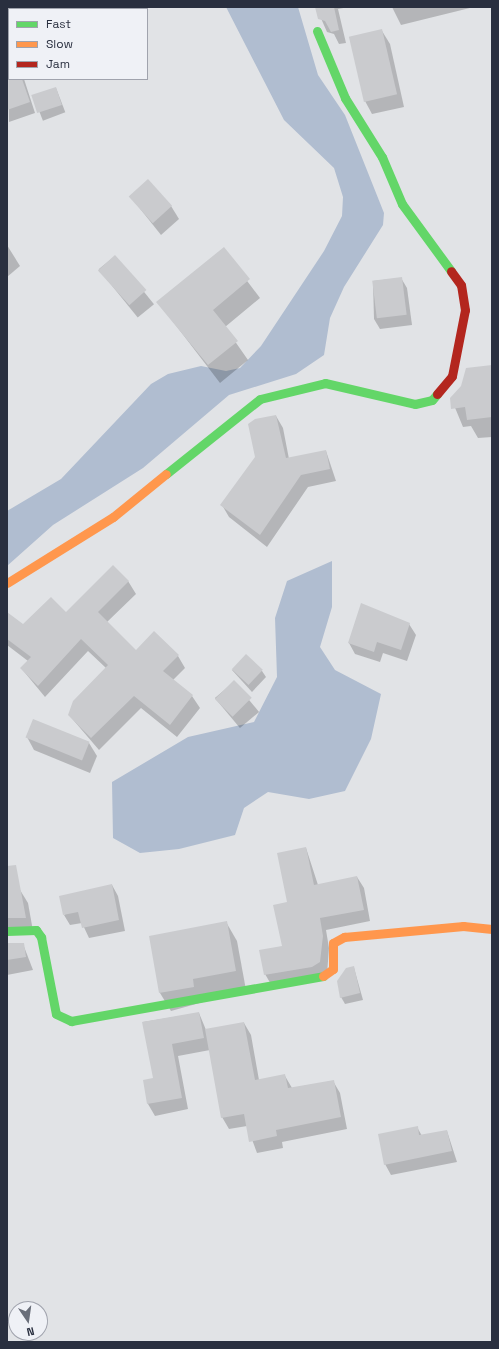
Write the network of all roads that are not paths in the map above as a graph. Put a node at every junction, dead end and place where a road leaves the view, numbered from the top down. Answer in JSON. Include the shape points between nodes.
{"nodes":[{"id":1,"x":317,"y":31,"type":"dead end"},
{"id":2,"x":7,"y":583,"type":"edge"},
{"id":3,"x":492,"y":929,"type":"edge"},
{"id":4,"x":7,"y":931,"type":"edge"}],
"edges":[{"from":1,"to":2,"type":"street","via":[[345,98],[382,157],[402,204],[461,285],[465,310],[452,376],[432,400],[415,404],[325,383],[260,399],[113,517]]},
{"from":3,"to":4,"type":"street","via":[[463,926],[344,937],[333,943],[333,969],[317,979],[71,1021],[56,1014],[41,937],[36,930]]}]}
